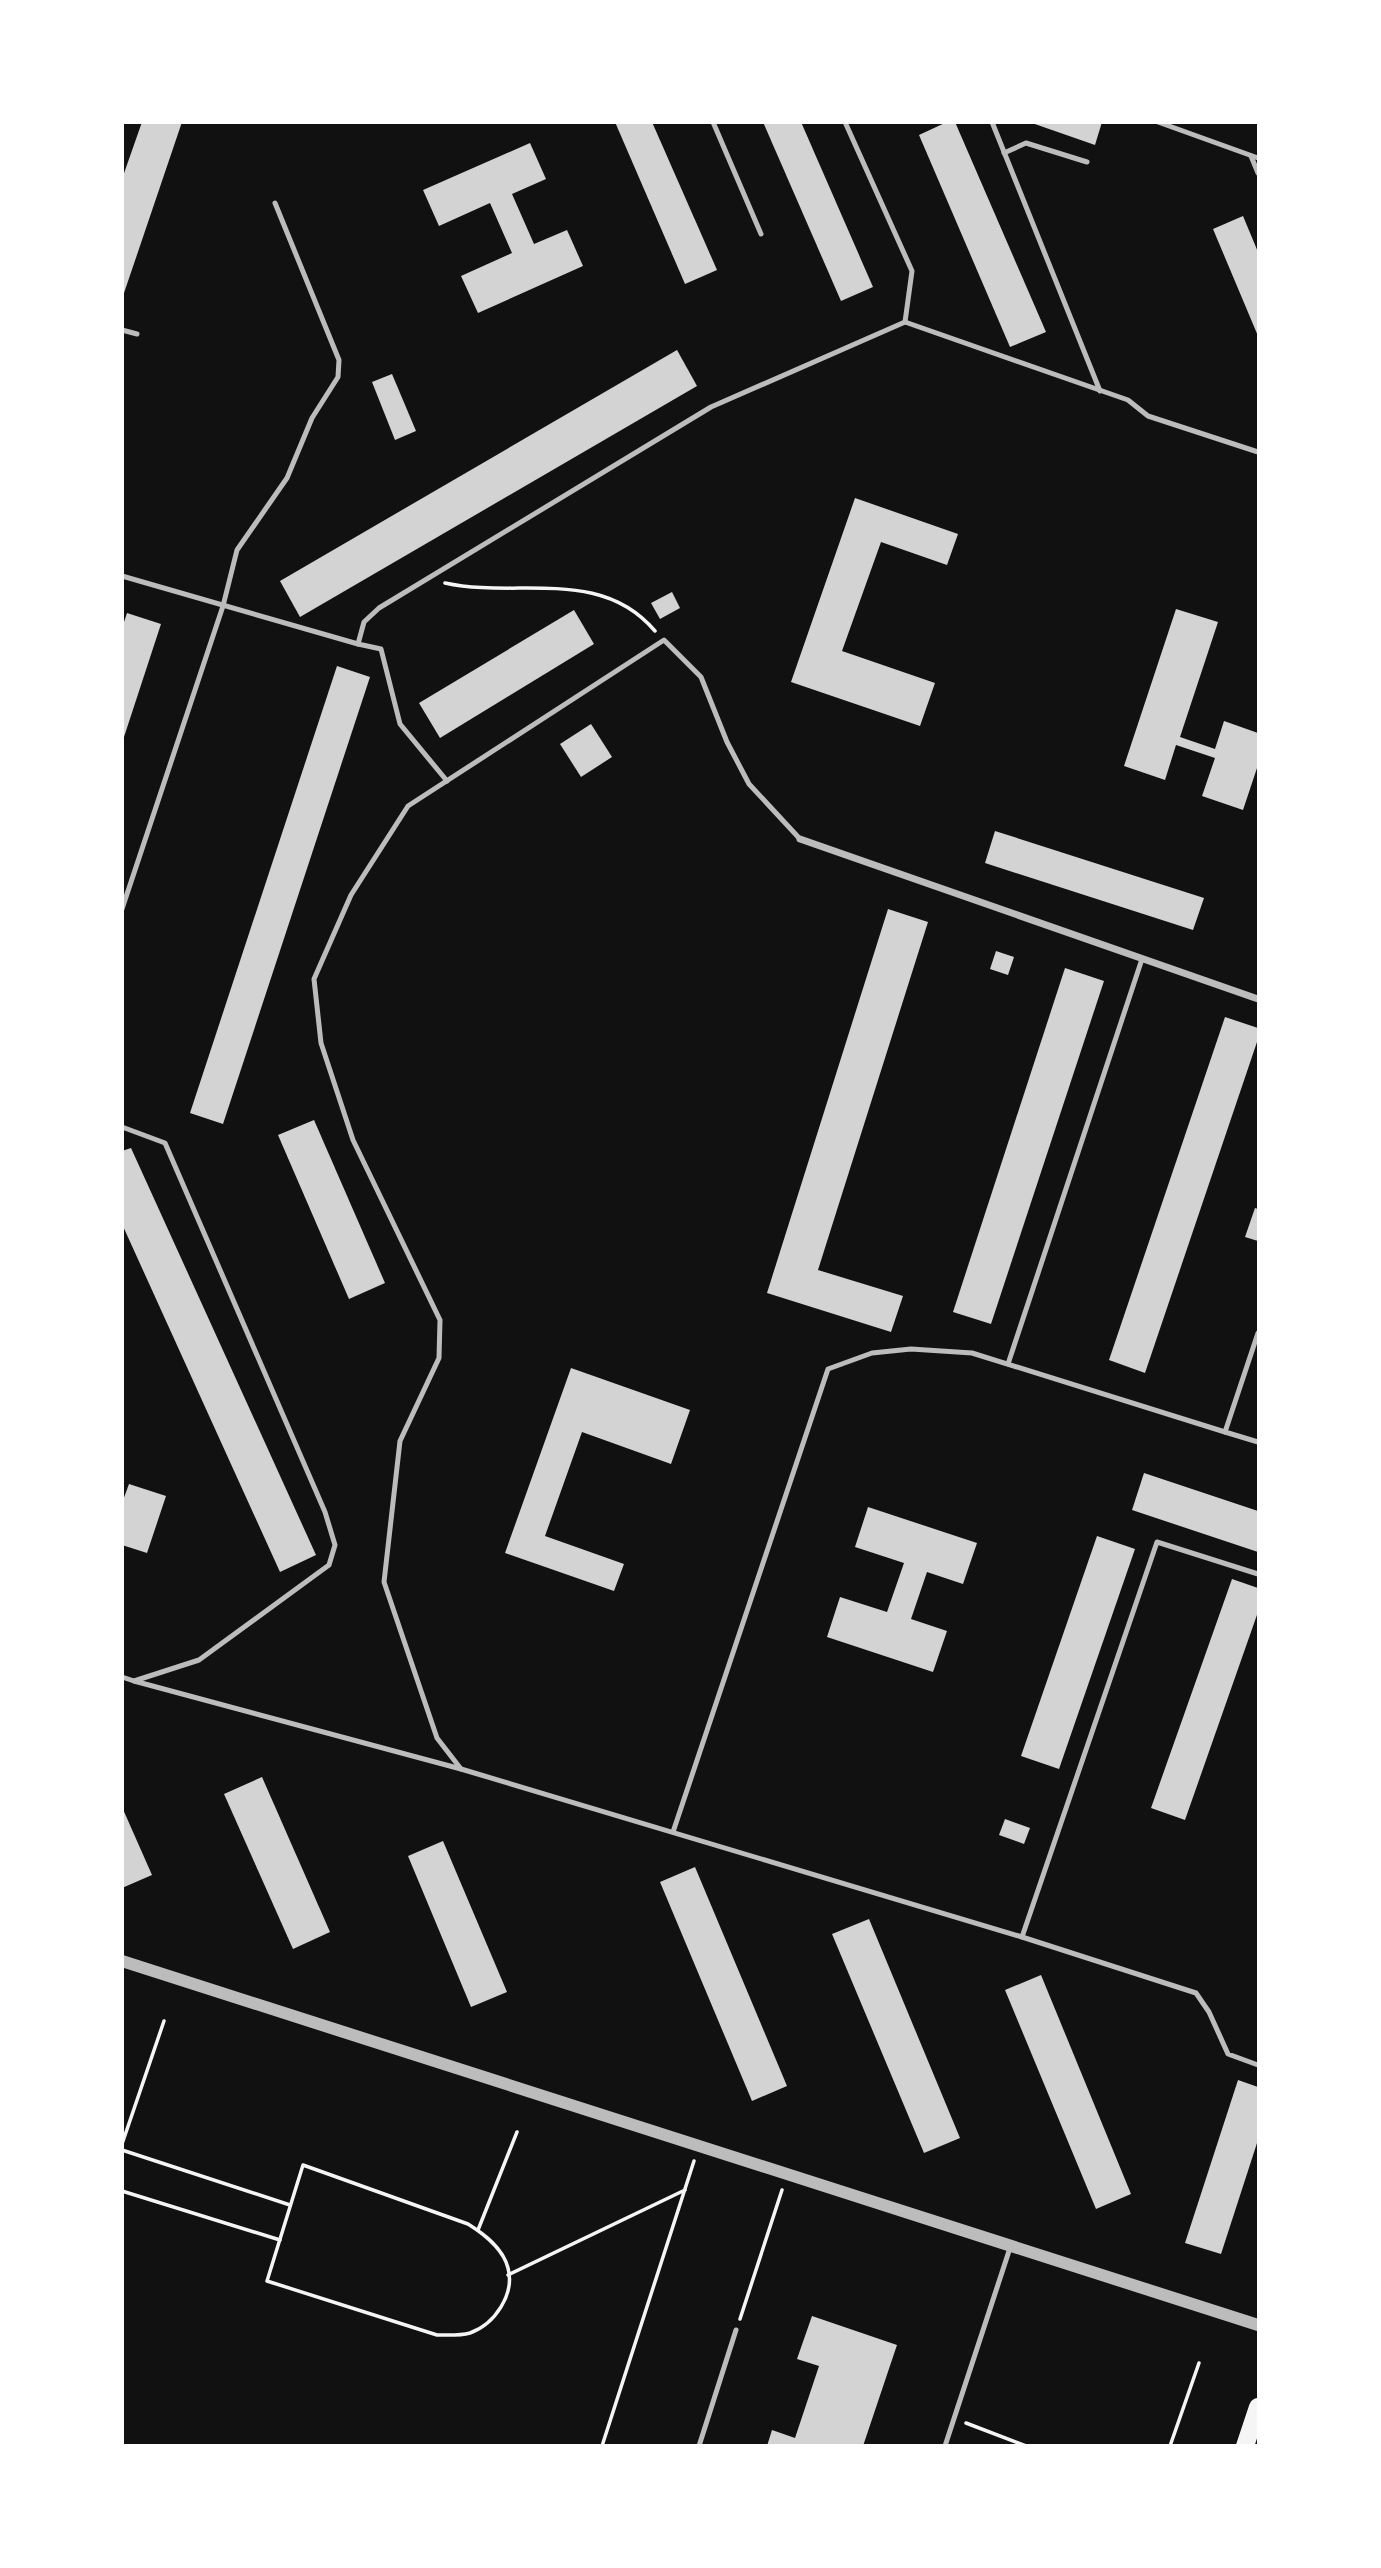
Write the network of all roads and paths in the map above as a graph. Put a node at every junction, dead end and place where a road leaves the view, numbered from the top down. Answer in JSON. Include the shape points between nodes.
{"nodes":[{"id":1,"x":713,"y":122,"type":"edge"},
{"id":2,"x":845,"y":122,"type":"edge"},
{"id":3,"x":992,"y":122,"type":"edge"},
{"id":4,"x":1158,"y":122,"type":"edge"},
{"id":5,"x":1004,"y":153,"type":"junction"},
{"id":6,"x":1251,"y":156,"type":"junction"},
{"id":7,"x":1258,"y":158,"type":"edge"},
{"id":8,"x":1087,"y":162,"type":"dead end"},
{"id":9,"x":1258,"y":173,"type":"edge"},
{"id":10,"x":275,"y":203,"type":"dead end"},
{"id":11,"x":761,"y":234,"type":"dead end"},
{"id":12,"x":905,"y":322,"type":"junction"},
{"id":13,"x":122,"y":330,"type":"edge"},
{"id":14,"x":137,"y":334,"type":"dead end"},
{"id":15,"x":1100,"y":391,"type":"junction"},
{"id":16,"x":1258,"y":452,"type":"edge"},
{"id":17,"x":435,"y":574,"type":"junction"},
{"id":18,"x":122,"y":576,"type":"edge"},
{"id":19,"x":223,"y":606,"type":"junction"},
{"id":20,"x":664,"y":640,"type":"junction"},
{"id":21,"x":358,"y":644,"type":"junction"},
{"id":22,"x":447,"y":781,"type":"junction"},
{"id":23,"x":800,"y":839,"type":"joint"},
{"id":24,"x":122,"y":909,"type":"edge"},
{"id":25,"x":1142,"y":959,"type":"junction"},
{"id":26,"x":1258,"y":999,"type":"edge"},
{"id":27,"x":122,"y":1127,"type":"edge"},
{"id":28,"x":1258,"y":1333,"type":"edge"},
{"id":29,"x":1008,"y":1364,"type":"junction"},
{"id":30,"x":1225,"y":1432,"type":"junction"},
{"id":31,"x":1258,"y":1443,"type":"edge"},
{"id":32,"x":1258,"y":1574,"type":"edge"},
{"id":33,"x":122,"y":1677,"type":"edge"},
{"id":34,"x":134,"y":1681,"type":"junction"},
{"id":35,"x":461,"y":1769,"type":"junction"},
{"id":36,"x":673,"y":1832,"type":"junction"},
{"id":37,"x":1022,"y":1937,"type":"junction"},
{"id":38,"x":122,"y":1961,"type":"edge"},
{"id":39,"x":164,"y":2021,"type":"dead end"},
{"id":40,"x":1258,"y":2064,"type":"edge"},
{"id":41,"x":517,"y":2132,"type":"dead end"},
{"id":42,"x":122,"y":2144,"type":"edge"},
{"id":43,"x":698,"y":2146,"type":"junction"},
{"id":44,"x":122,"y":2150,"type":"edge"},
{"id":45,"x":787,"y":2175,"type":"junction"},
{"id":46,"x":685,"y":2190,"type":"junction"},
{"id":47,"x":122,"y":2191,"type":"edge"},
{"id":48,"x":290,"y":2206,"type":"junction"},
{"id":49,"x":478,"y":2230,"type":"junction"},
{"id":50,"x":280,"y":2240,"type":"junction"},
{"id":51,"x":1011,"y":2245,"type":"junction"},
{"id":52,"x":508,"y":2275,"type":"junction"},
{"id":53,"x":1258,"y":2325,"type":"edge"},
{"id":54,"x":736,"y":2330,"type":"joint"},
{"id":55,"x":1199,"y":2363,"type":"dead end"},
{"id":56,"x":1258,"y":2407,"type":"edge"},
{"id":57,"x":954,"y":2419,"type":"junction"},
{"id":58,"x":602,"y":2445,"type":"edge"},
{"id":59,"x":699,"y":2445,"type":"edge"},
{"id":60,"x":945,"y":2445,"type":"edge"},
{"id":61,"x":1026,"y":2445,"type":"edge"},
{"id":62,"x":1170,"y":2445,"type":"edge"},
{"id":63,"x":1245,"y":2445,"type":"edge"}],
"edges":[{"from":1,"to":11,"type":"lane"},
{"from":2,"to":12,"type":"lane","via":[[912,271]]},
{"from":3,"to":5,"type":"lane"},
{"from":4,"to":6,"type":"lane"},
{"from":5,"to":8,"type":"lane","via":[[1026,143]]},
{"from":5,"to":15,"type":"lane"},
{"from":6,"to":7,"type":"lane"},
{"from":6,"to":9,"type":"lane"},
{"from":10,"to":19,"type":"lane","via":[[339,360],[338,377],[312,418],[287,478],[237,550]]},
{"from":12,"to":15,"type":"lane"},
{"from":12,"to":17,"type":"lane","via":[[711,407]]},
{"from":13,"to":14,"type":"lane"},
{"from":15,"to":16,"type":"lane","via":[[1128,400],[1148,416]]},
{"from":17,"to":20,"type":"path","via":[[442,582],[465,587],[536,587],[606,595],[648,622]]},
{"from":17,"to":21,"type":"lane","via":[[371,615],[364,622]]},
{"from":18,"to":19,"type":"lane"},
{"from":19,"to":21,"type":"lane"},
{"from":19,"to":24,"type":"lane"},
{"from":20,"to":22,"type":"lane"},
{"from":20,"to":23,"type":"lane","via":[[701,677],[749,784]]},
{"from":21,"to":22,"type":"lane","via":[[381,649],[400,724]]},
{"from":22,"to":35,"type":"lane","via":[[408,806],[351,895],[314,979],[321,1042],[353,1140],[440,1320],[439,1358],[400,1441],[384,1582],[437,1738]]},
{"from":23,"to":25,"type":"street"},
{"from":25,"to":26,"type":"street"},
{"from":25,"to":29,"type":"lane"},
{"from":27,"to":34,"type":"lane","via":[[165,1143],[325,1512],[335,1545],[330,1564],[199,1660]]},
{"from":28,"to":30,"type":"lane"},
{"from":29,"to":30,"type":"lane"},
{"from":29,"to":36,"type":"lane","via":[[972,1353],[911,1349],[872,1353],[828,1369]]},
{"from":30,"to":31,"type":"lane"},
{"from":32,"to":37,"type":"lane","via":[[1157,1542]]},
{"from":33,"to":34,"type":"lane"},
{"from":34,"to":35,"type":"lane"},
{"from":35,"to":36,"type":"lane"},
{"from":36,"to":37,"type":"lane"},
{"from":37,"to":40,"type":"lane","via":[[1196,1993],[1228,2054]]},
{"from":38,"to":43,"type":"street"},
{"from":39,"to":42,"type":"path"},
{"from":41,"to":49,"type":"path"},
{"from":43,"to":45,"type":"street"},
{"from":43,"to":46,"type":"path"},
{"from":44,"to":48,"type":"path"},
{"from":45,"to":51,"type":"street"},
{"from":45,"to":54,"type":"path"},
{"from":46,"to":52,"type":"path"},
{"from":46,"to":58,"type":"path"},
{"from":47,"to":50,"type":"path"},
{"from":48,"to":49,"type":"path","via":[[303,2165]]},
{"from":48,"to":50,"type":"path"},
{"from":49,"to":52,"type":"path","via":[[499,2252]]},
{"from":50,"to":52,"type":"path","via":[[267,2281],[437,2335],[473,2332],[497,2315],[506,2298]]},
{"from":51,"to":53,"type":"street"},
{"from":51,"to":57,"type":"lane"},
{"from":54,"to":59,"type":"lane"},
{"from":55,"to":62,"type":"path"},
{"from":56,"to":63,"type":"main road"},
{"from":57,"to":60,"type":"lane"},
{"from":57,"to":61,"type":"path"}]}
